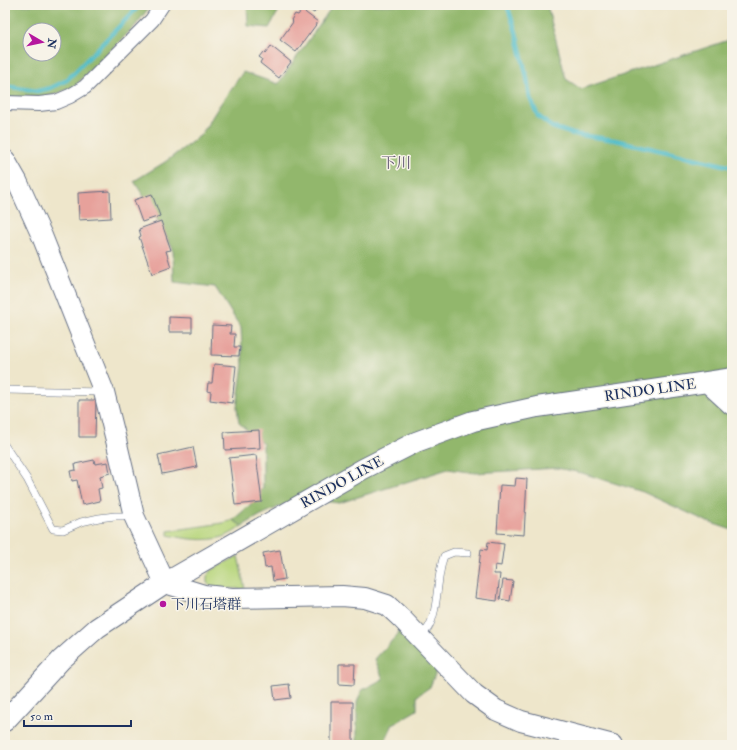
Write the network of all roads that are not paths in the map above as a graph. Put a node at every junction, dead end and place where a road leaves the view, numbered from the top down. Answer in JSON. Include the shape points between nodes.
{"nodes":[{"id":1,"x":162,"y":5,"type":"edge"},
{"id":2,"x":5,"y":103,"type":"edge"},
{"id":3,"x":5,"y":160,"type":"edge"},
{"id":4,"x":732,"y":378,"type":"edge"},
{"id":5,"x":708,"y":382,"type":"junction"},
{"id":6,"x":5,"y":390,"type":"edge"},
{"id":7,"x":104,"y":392,"type":"junction"},
{"id":8,"x":732,"y":404,"type":"edge"},
{"id":9,"x":5,"y":446,"type":"edge"},
{"id":10,"x":134,"y":516,"type":"junction"},
{"id":11,"x":468,"y":553,"type":"dead end"},
{"id":12,"x":165,"y":583,"type":"junction"},
{"id":13,"x":418,"y":636,"type":"junction"},
{"id":14,"x":8,"y":718,"type":"edge"},
{"id":15,"x":613,"y":745,"type":"edge"}],
"edges":[{"from":1,"to":2,"type":"street","via":[[152,20],[85,87],[56,102]]},
{"from":3,"to":7,"type":"street","via":[[42,236]]},
{"from":4,"to":5,"type":"street","name":"RINDO LINE"},
{"from":5,"to":8,"type":"street"},
{"from":5,"to":12,"type":"street","name":"RINDO LINE","via":[[536,407],[472,421],[416,442],[363,469]]},
{"from":6,"to":7,"type":"lane"},
{"from":7,"to":10,"type":"street"},
{"from":9,"to":10,"type":"lane","via":[[27,478],[53,529],[63,530],[99,518]]},
{"from":10,"to":12,"type":"street"},
{"from":11,"to":13,"type":"lane","via":[[454,552],[444,556],[440,565],[433,618],[428,629]]},
{"from":12,"to":13,"type":"street","via":[[204,595],[232,598],[365,598],[387,605]]},
{"from":12,"to":14,"type":"street","name":"RINDO LINE","via":[[97,628],[78,644]]},
{"from":13,"to":15,"type":"street","via":[[474,694],[496,710],[521,720]]}]}
